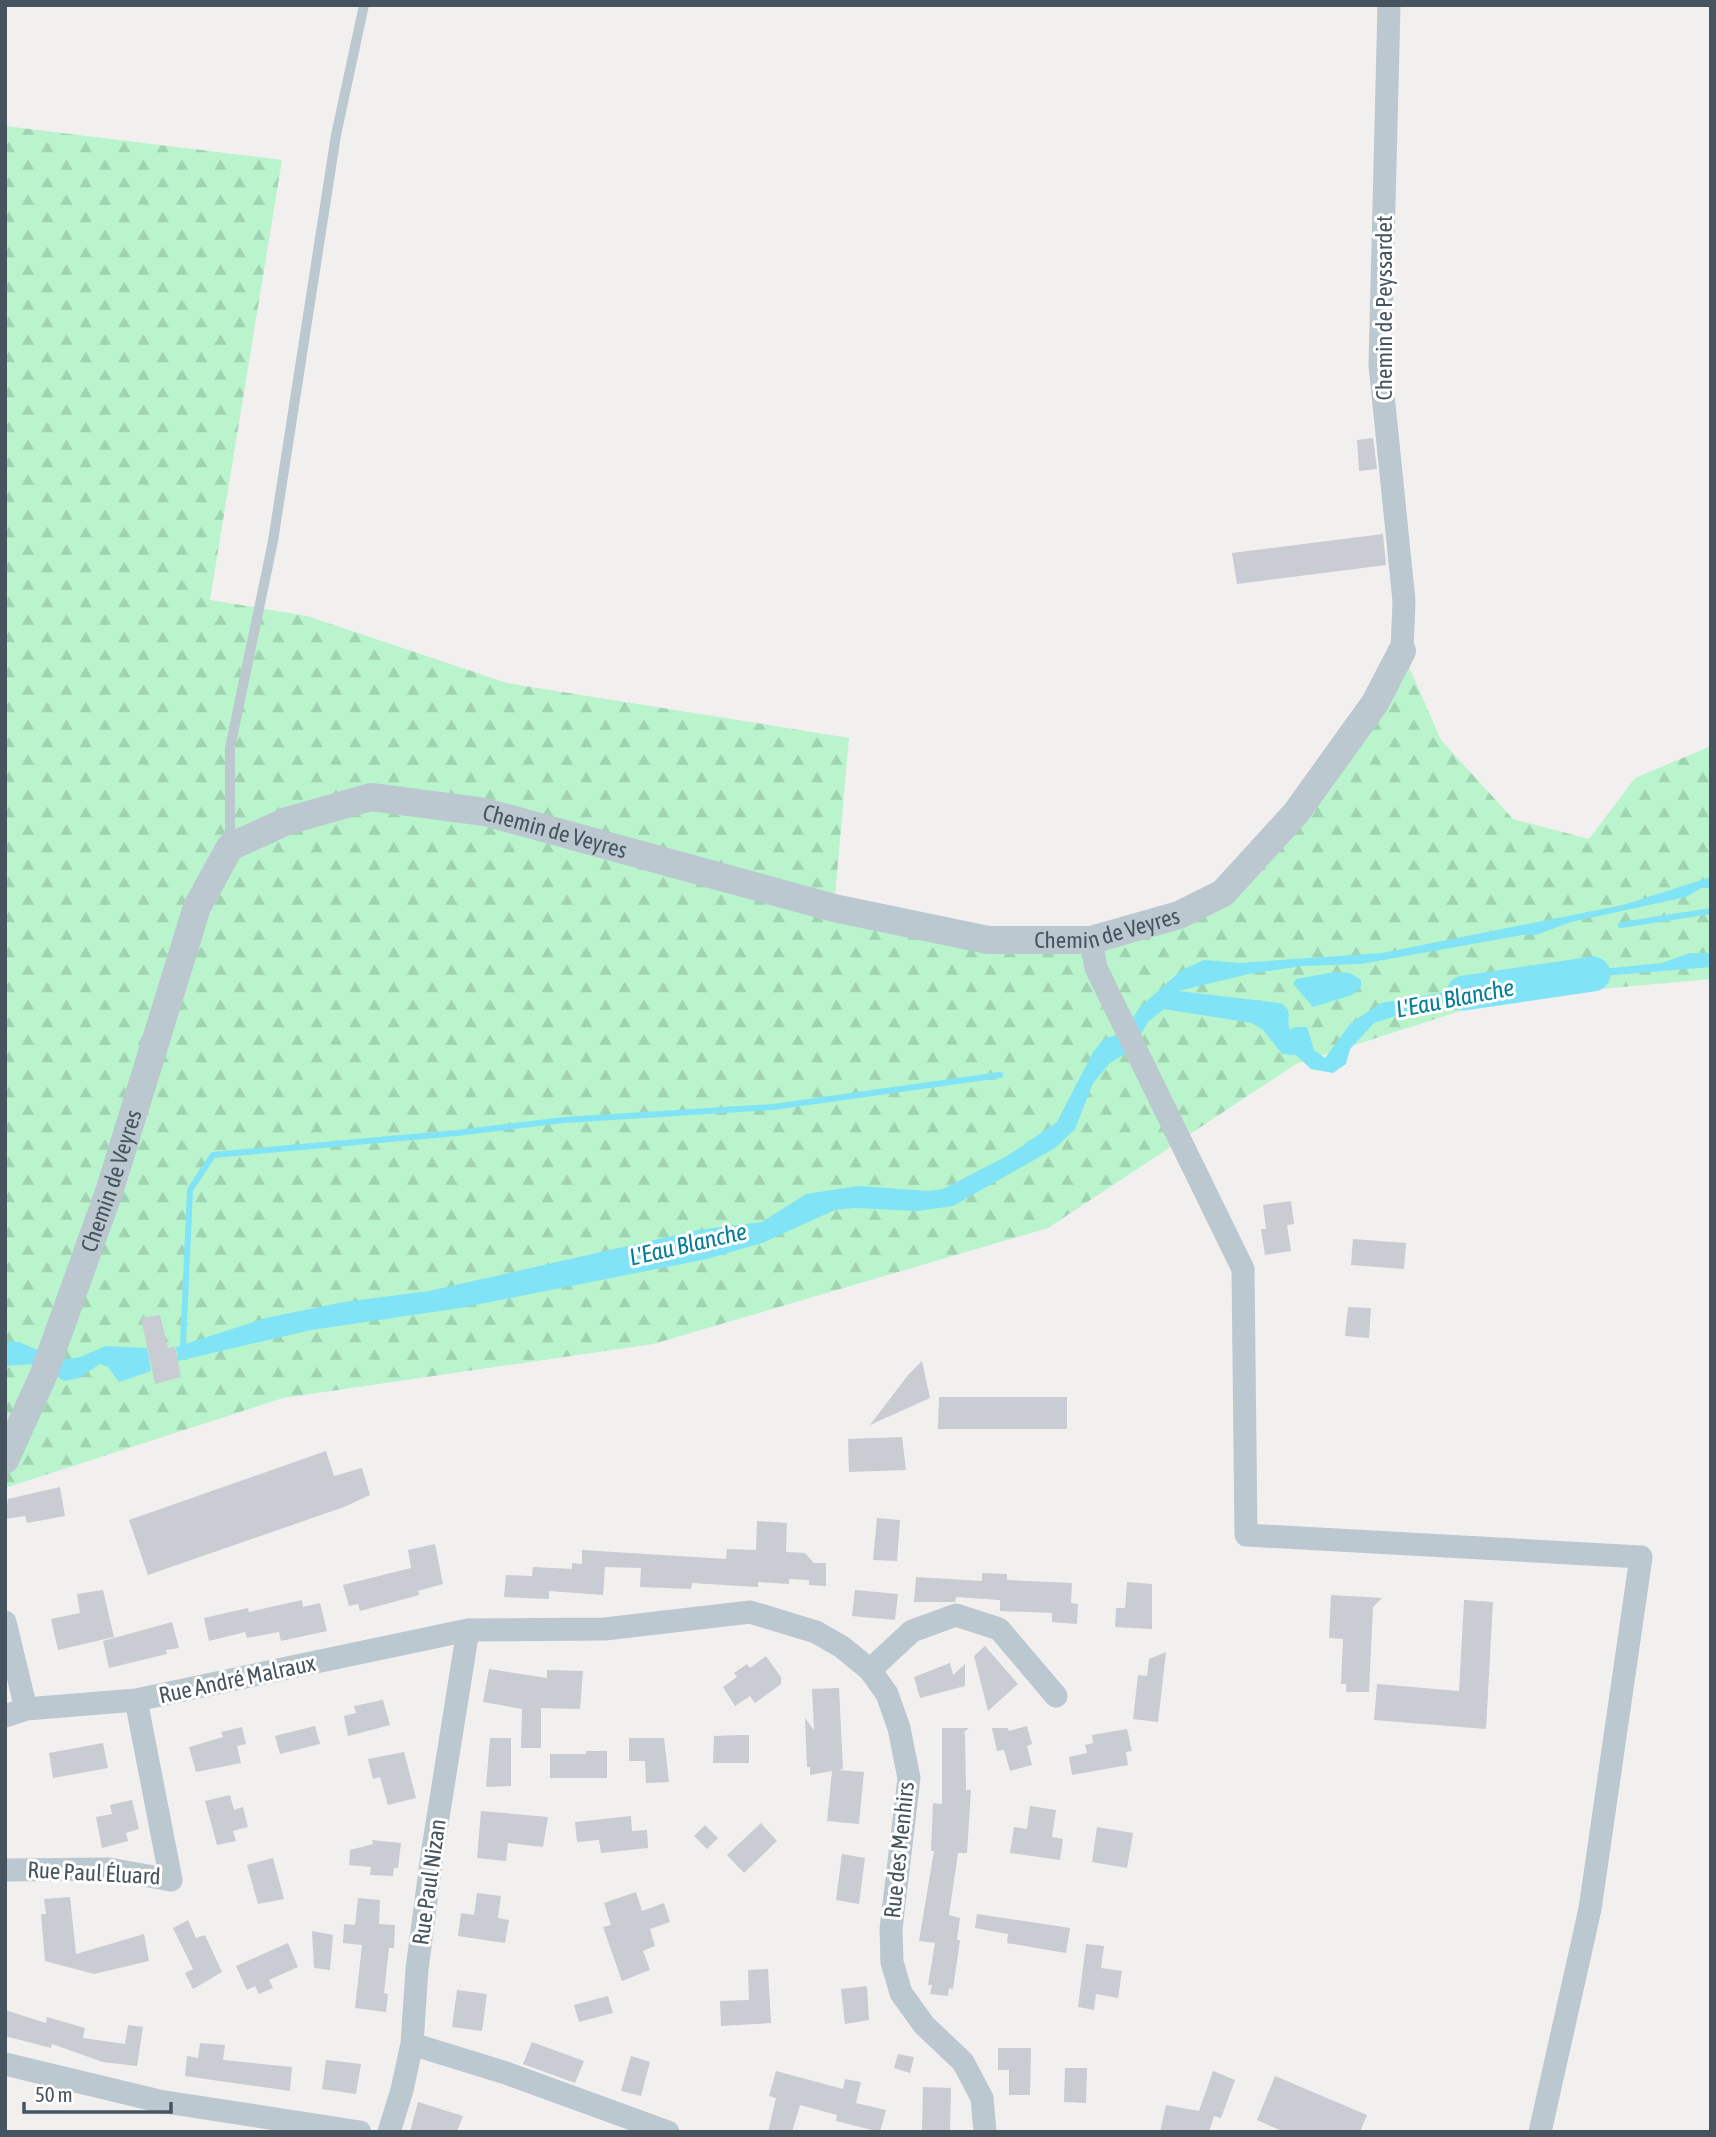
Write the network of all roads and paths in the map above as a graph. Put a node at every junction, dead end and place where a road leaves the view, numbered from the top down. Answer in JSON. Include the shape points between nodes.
{"nodes":[{"id":1,"x":364,"y":5,"type":"edge"},
{"id":2,"x":1388,"y":5,"type":"edge"},
{"id":3,"x":1402,"y":651,"type":"joint"},
{"id":4,"x":230,"y":847,"type":"junction"},
{"id":5,"x":1091,"y":940,"type":"junction"},
{"id":6,"x":5,"y":1460,"type":"edge"},
{"id":7,"x":5,"y":1622,"type":"edge"},
{"id":8,"x":468,"y":1630,"type":"junction"},
{"id":9,"x":870,"y":1670,"type":"junction"},
{"id":10,"x":1056,"y":1696,"type":"dead end"},
{"id":11,"x":136,"y":1700,"type":"junction"},
{"id":12,"x":16,"y":1712,"type":"edge"},
{"id":13,"x":5,"y":1870,"type":"edge"},
{"id":14,"x":412,"y":2044,"type":"junction"},
{"id":15,"x":5,"y":2064,"type":"edge"},
{"id":16,"x":360,"y":2132,"type":"edge"},
{"id":17,"x":389,"y":2132,"type":"edge"},
{"id":18,"x":668,"y":2132,"type":"edge"},
{"id":19,"x":985,"y":2132,"type":"edge"},
{"id":20,"x":1540,"y":2132,"type":"edge"}],
"edges":[{"from":1,"to":4,"type":"lane","via":[[336,135],[273,541],[230,748]]},
{"from":2,"to":3,"type":"street","name":"Chemin de Peyssardet","via":[[1380,365],[1404,601]]},
{"from":3,"to":5,"type":"street","name":"Chemin de Veyres","via":[[1375,703],[1296,813],[1223,893],[1179,915]]},
{"from":4,"to":5,"type":"street","name":"Chemin de Veyres","via":[[287,821],[371,797],[485,812],[834,908],[988,940]]},
{"from":4,"to":6,"type":"street","name":"Chemin de Veyres","via":[[197,907],[110,1189],[43,1376]]},
{"from":5,"to":20,"type":"street","via":[[1096,968],[1243,1269],[1246,1535],[1641,1558],[1590,1909]]},
{"from":7,"to":12,"type":"street"},
{"from":8,"to":9,"type":"street","name":"Rue des Menhirs","via":[[605,1629],[750,1612],[816,1632]]},
{"from":8,"to":11,"type":"street","name":"Rue André Malraux"},
{"from":8,"to":14,"type":"street","name":"Rue Paul Nizan","via":[[432,1855]]},
{"from":9,"to":10,"type":"street","via":[[912,1631],[956,1615],[999,1629]]},
{"from":9,"to":19,"type":"street","name":"Rue des Menhirs","via":[[887,1694],[909,1778],[891,1962],[901,1993],[924,2025],[963,2062],[982,2098]]},
{"from":11,"to":12,"type":"street","name":"Rue André Malraux"},
{"from":11,"to":13,"type":"street","name":"Rue Paul Éluard","via":[[171,1880],[109,1869]]},
{"from":14,"to":17,"type":"street","name":"Rue Paul Nizan"},
{"from":14,"to":18,"type":"street"},
{"from":15,"to":16,"type":"street","via":[[159,2101]]}]}
